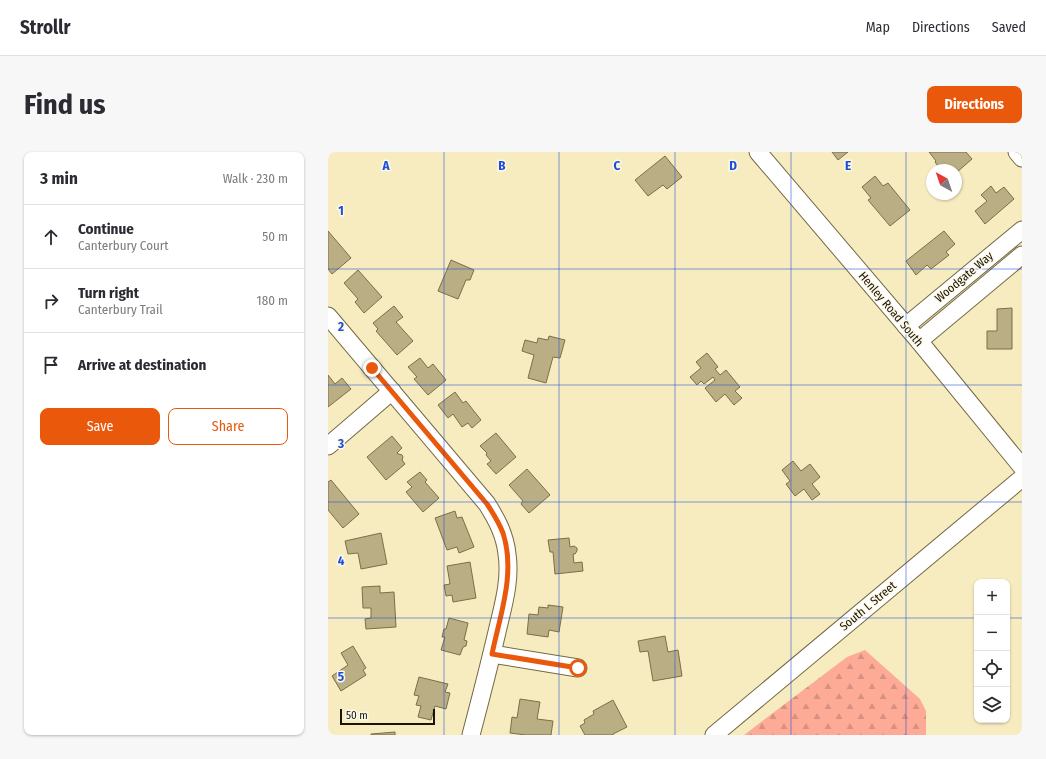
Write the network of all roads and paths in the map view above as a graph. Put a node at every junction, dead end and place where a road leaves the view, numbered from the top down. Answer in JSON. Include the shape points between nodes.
{"nodes":[{"id":1,"x":758,"y":152,"type":"edge"},
{"id":2,"x":1017,"y":152,"type":"edge"},
{"id":3,"x":1022,"y":158,"type":"edge"},
{"id":4,"x":1022,"y":230,"type":"edge"},
{"id":5,"x":1022,"y":255,"type":"edge"},
{"id":6,"x":328,"y":316,"type":"edge"},
{"id":7,"x":906,"y":326,"type":"junction"},
{"id":8,"x":918,"y":341,"type":"junction"},
{"id":9,"x":392,"y":391,"type":"junction"},
{"id":10,"x":328,"y":446,"type":"edge"},
{"id":11,"x":1022,"y":467,"type":"edge"},
{"id":12,"x":1022,"y":478,"type":"edge"},
{"id":13,"x":492,"y":654,"type":"junction"},
{"id":14,"x":578,"y":668,"type":"dead end"},
{"id":15,"x":471,"y":735,"type":"edge"},
{"id":16,"x":714,"y":735,"type":"edge"}],
"edges":[{"from":1,"to":7,"type":"street","name":"Henley Road South"},
{"from":2,"to":3,"type":"street"},
{"from":4,"to":7,"type":"street","name":"Woodgate Way"},
{"from":5,"to":8,"type":"street","name":"Woodgate Way"},
{"from":6,"to":9,"type":"street"},
{"from":7,"to":8,"type":"street","name":"Henley Road South"},
{"from":8,"to":11,"type":"street","name":"Henley Road South"},
{"from":9,"to":10,"type":"street"},
{"from":9,"to":13,"type":"street","via":[[487,504],[503,534],[508,554],[508,578]]},
{"from":12,"to":16,"type":"street","name":"South L Street"},
{"from":13,"to":14,"type":"street"},
{"from":13,"to":15,"type":"street"}]}
